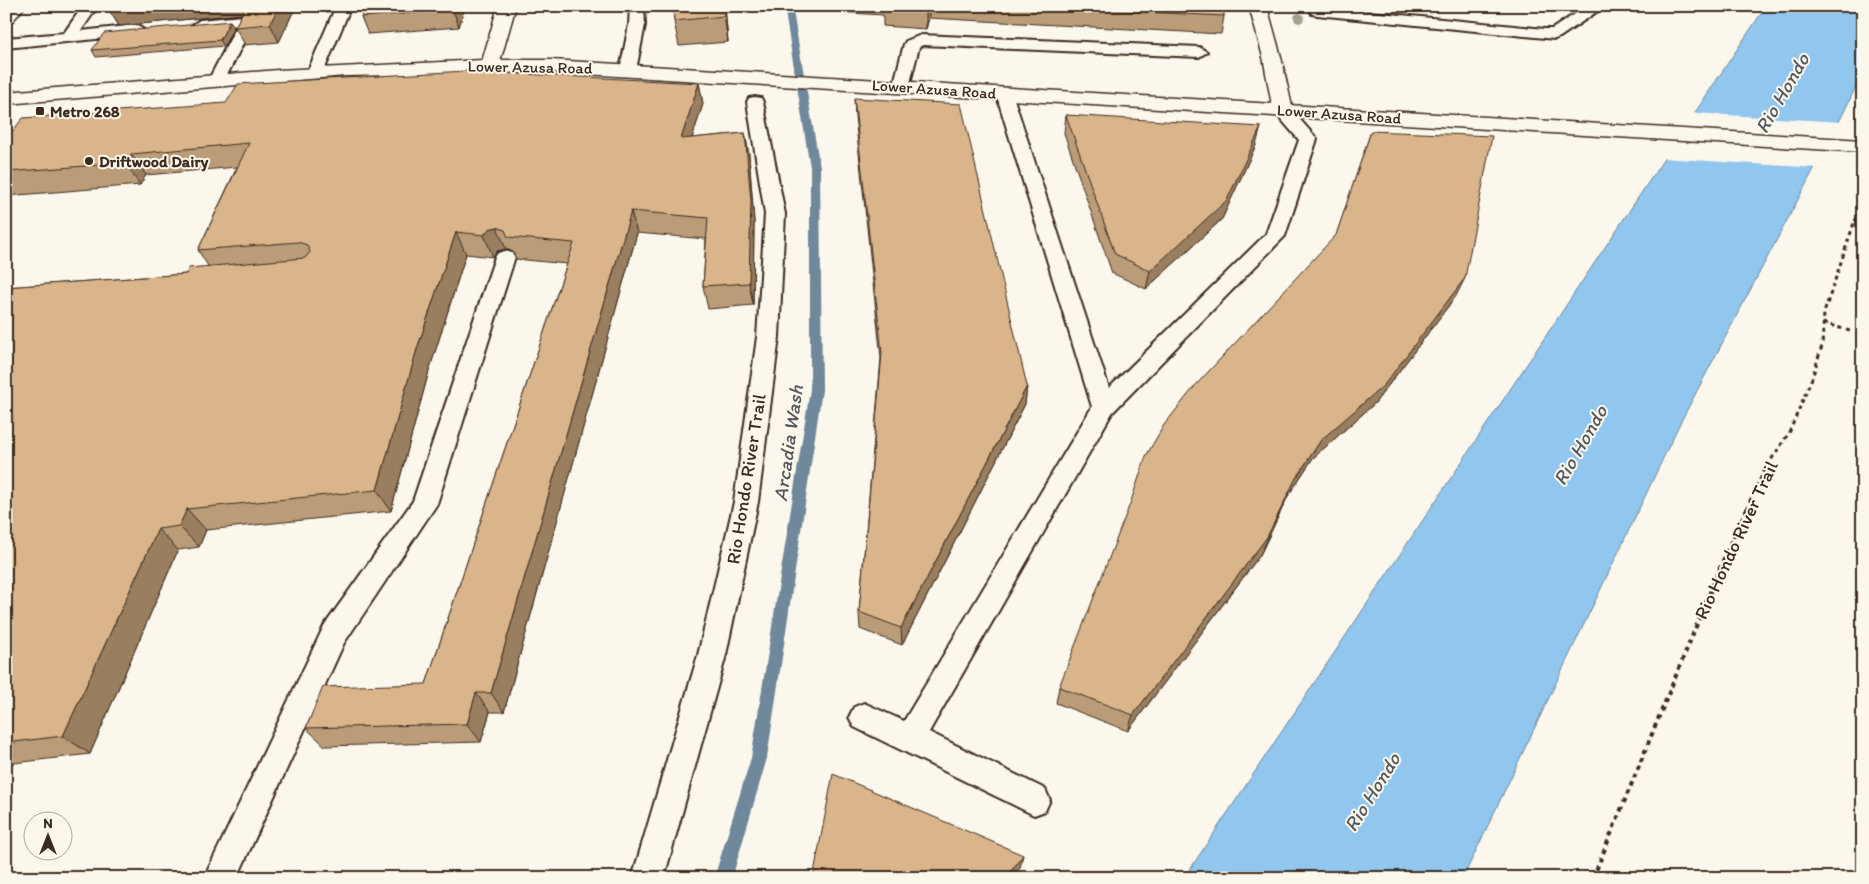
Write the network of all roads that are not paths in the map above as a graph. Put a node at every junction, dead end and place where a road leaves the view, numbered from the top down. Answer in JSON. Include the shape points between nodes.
{"nodes":[{"id":1,"x":91,"y":6,"type":"edge"},
{"id":2,"x":344,"y":6,"type":"edge"},
{"id":3,"x":506,"y":6,"type":"edge"},
{"id":4,"x":637,"y":6,"type":"edge"},
{"id":5,"x":1258,"y":6,"type":"edge"},
{"id":6,"x":1315,"y":6,"type":"edge"},
{"id":7,"x":1598,"y":6,"type":"edge"},
{"id":8,"x":251,"y":13,"type":"edge"},
{"id":9,"x":188,"y":26,"type":"edge"},
{"id":10,"x":148,"y":29,"type":"edge"},
{"id":11,"x":69,"y":37,"type":"junction"},
{"id":12,"x":6,"y":43,"type":"edge"},
{"id":13,"x":1199,"y":52,"type":"dead end"},
{"id":14,"x":490,"y":65,"type":"junction"},
{"id":15,"x":628,"y":70,"type":"junction"},
{"id":16,"x":315,"y":73,"type":"junction"},
{"id":17,"x":216,"y":81,"type":"junction"},
{"id":18,"x":901,"y":87,"type":"junction"},
{"id":19,"x":1004,"y":94,"type":"junction"},
{"id":20,"x":6,"y":98,"type":"edge"},
{"id":21,"x":755,"y":102,"type":"dead end"},
{"id":22,"x":1284,"y":111,"type":"junction"},
{"id":23,"x":1863,"y":146,"type":"edge"},
{"id":24,"x":505,"y":257,"type":"edge"},
{"id":25,"x":1104,"y":407,"type":"junction"},
{"id":26,"x":864,"y":717,"type":"dead end"},
{"id":27,"x":910,"y":738,"type":"junction"},
{"id":28,"x":1034,"y":800,"type":"dead end"},
{"id":29,"x":220,"y":878,"type":"edge"},
{"id":30,"x":648,"y":878,"type":"edge"}],
"edges":[{"from":1,"to":11,"type":"lane"},
{"from":2,"to":16,"type":"lane"},
{"from":3,"to":14,"type":"main road"},
{"from":4,"to":15,"type":"lane","via":[[637,25]]},
{"from":5,"to":22,"type":"main road"},
{"from":6,"to":7,"type":"lane","via":[[1316,11],[1555,34]]},
{"from":8,"to":9,"type":"lane"},
{"from":8,"to":17,"type":"lane"},
{"from":10,"to":11,"type":"lane"},
{"from":11,"to":12,"type":"lane"},
{"from":13,"to":18,"type":"lane","via":[[922,40],[912,44]]},
{"from":14,"to":15,"type":"main road","name":"Lower Azusa Road"},
{"from":14,"to":16,"type":"main road","name":"Lower Azusa Road"},
{"from":15,"to":18,"type":"main road","name":"Lower Azusa Road"},
{"from":16,"to":17,"type":"main road","name":"Lower Azusa Road"},
{"from":17,"to":20,"type":"main road","name":"Lower Azusa Road"},
{"from":18,"to":19,"type":"main road","name":"Lower Azusa Road"},
{"from":19,"to":22,"type":"main road","name":"Lower Azusa Road"},
{"from":19,"to":25,"type":"lane"},
{"from":21,"to":30,"type":"lane","name":"Rio Hondo River Trail","via":[[775,214],[768,337],[746,502],[712,655]]},
{"from":22,"to":23,"type":"main road","name":"Lower Azusa Road"},
{"from":22,"to":25,"type":"lane","via":[[1308,139],[1275,236]]},
{"from":24,"to":29,"type":"lane","via":[[424,504],[334,635]]},
{"from":25,"to":27,"type":"lane"},
{"from":26,"to":27,"type":"lane"},
{"from":27,"to":28,"type":"lane"}]}
